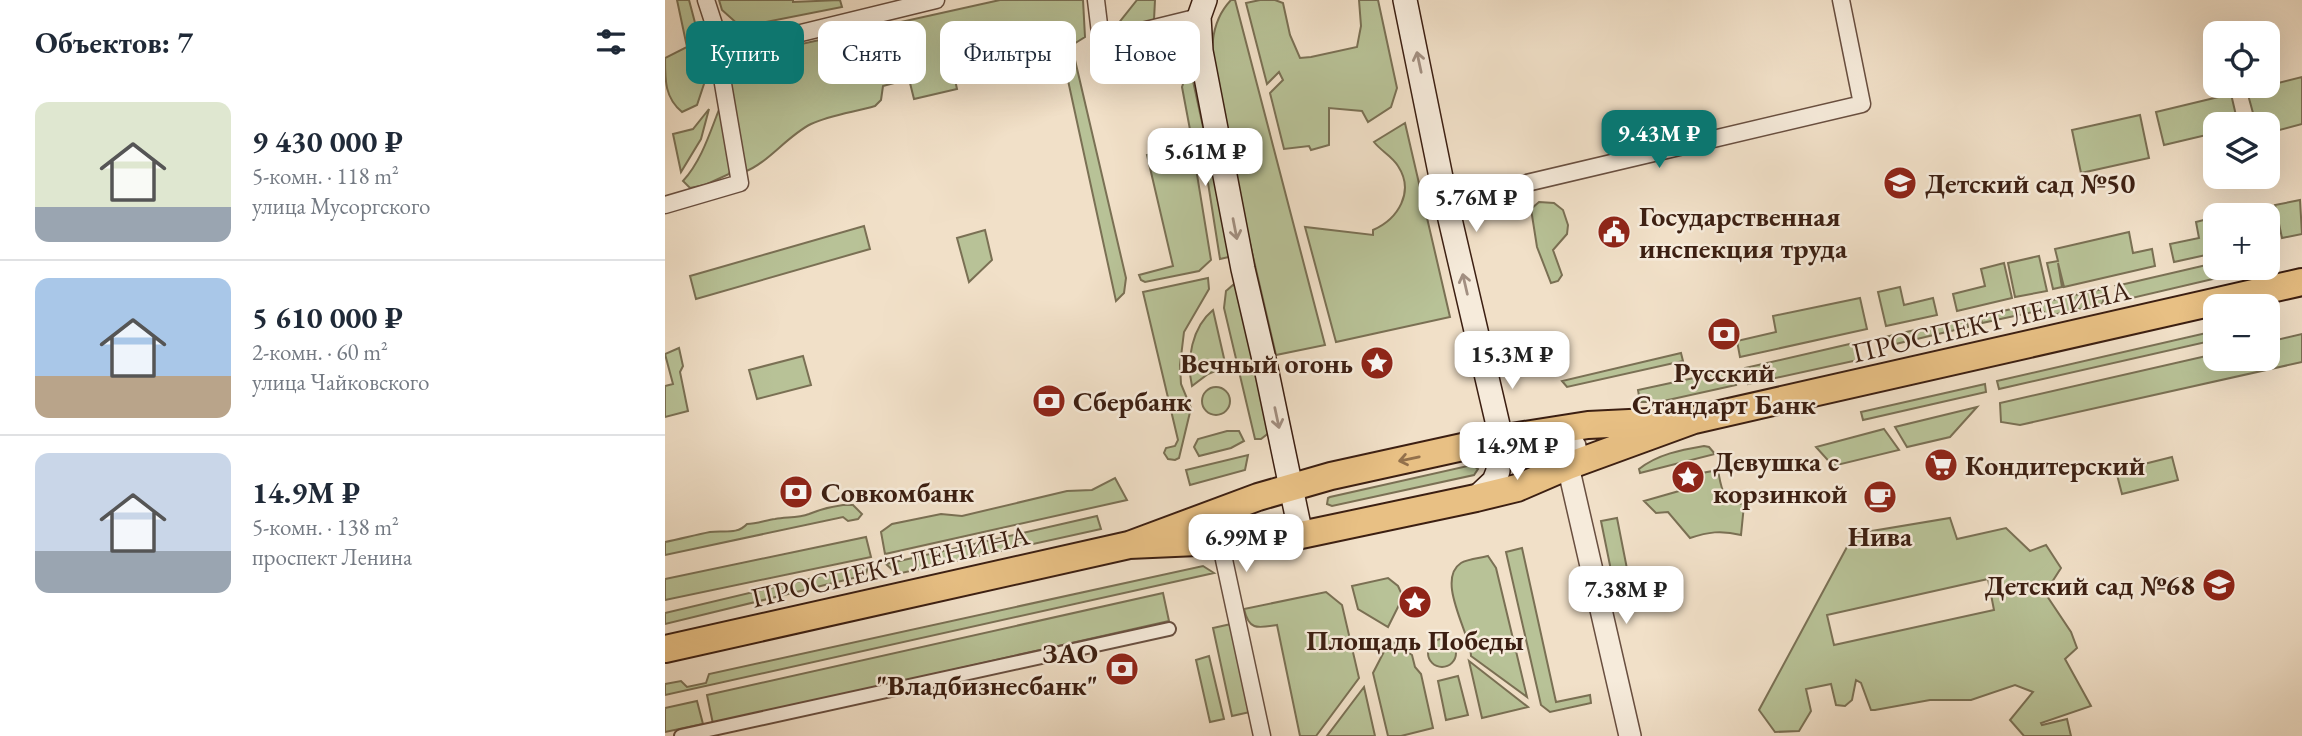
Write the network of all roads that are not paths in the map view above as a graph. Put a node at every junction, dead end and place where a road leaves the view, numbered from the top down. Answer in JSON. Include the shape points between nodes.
{"nodes":[{"id":1,"x":706,"y":0,"type":"edge"},
{"id":2,"x":936,"y":0,"type":"edge"},
{"id":3,"x":1096,"y":0,"type":"edge"},
{"id":4,"x":1405,"y":0,"type":"edge"},
{"id":5,"x":1841,"y":0,"type":"edge"},
{"id":6,"x":1202,"y":8,"type":"edge"},
{"id":7,"x":713,"y":21,"type":"edge"},
{"id":8,"x":804,"y":32,"type":"edge"},
{"id":9,"x":723,"y":84,"type":"edge"},
{"id":10,"x":1446,"y":202,"type":"junction"},
{"id":11,"x":665,"y":205,"type":"edge"},
{"id":12,"x":2302,"y":282,"type":"edge"},
{"id":13,"x":1694,"y":420,"type":"junction"},
{"id":14,"x":1561,"y":429,"type":"junction"},
{"id":15,"x":1499,"y":439,"type":"junction"},
{"id":16,"x":1568,"y":466,"type":"junction"},
{"id":17,"x":1291,"y":487,"type":"junction"},
{"id":18,"x":1476,"y":498,"type":"junction"},
{"id":19,"x":1301,"y":535,"type":"junction"},
{"id":20,"x":1220,"y":541,"type":"junction"},
{"id":21,"x":1129,"y":545,"type":"junction"},
{"id":22,"x":1169,"y":629,"type":"dead end"},
{"id":23,"x":665,"y":649,"type":"edge"},
{"id":24,"x":681,"y":736,"type":"edge"},
{"id":25,"x":1262,"y":736,"type":"edge"},
{"id":26,"x":1630,"y":736,"type":"edge"}],
"edges":[{"from":1,"to":7,"type":"street"},
{"from":2,"to":8,"type":"street"},
{"from":3,"to":6,"type":"street","via":[[1101,41]]},
{"from":10,"to":4,"type":"main road","one_way":true},
{"from":5,"to":10,"type":"street","via":[[1862,104]]},
{"from":6,"to":17,"type":"main road","one_way":true,"via":[[1201,51]]},
{"from":9,"to":11,"type":"street","via":[[740,183]]},
{"from":15,"to":10,"type":"main road","one_way":true},
{"from":12,"to":13,"type":"main road","name":"ПРОСПЕКТ ЛЕНИНА"},
{"from":13,"to":14,"type":"main road","name":"ПРОСПЕКТ ЛЕНИНА"},
{"from":13,"to":16,"type":"main road","name":"ПРОСПЕКТ ЛЕНИНА"},
{"from":14,"to":15,"type":"main road","name":"ПРОСПЕКТ ЛЕНИНА"},
{"from":14,"to":16,"type":"street","via":[[1575,446]]},
{"from":15,"to":17,"type":"main road","name":"ПРОСПЕКТ ЛЕНИНА","one_way":true},
{"from":15,"to":18,"type":"main road","via":[[1498,471]]},
{"from":16,"to":18,"type":"main road","name":"ПРОСПЕКТ ЛЕНИНА","via":[[1517,488]]},
{"from":16,"to":26,"type":"street"},
{"from":17,"to":19,"type":"main road"},
{"from":17,"to":21,"type":"main road","name":"ПРОСПЕКТ ЛЕНИНА"},
{"from":18,"to":19,"type":"main road","name":"ПРОСПЕКТ ЛЕНИНА"},
{"from":19,"to":20,"type":"main road","name":"ПРОСПЕКТ ЛЕНИНА"},
{"from":20,"to":21,"type":"main road","name":"ПРОСПЕКТ ЛЕНИНА"},
{"from":20,"to":25,"type":"street"},
{"from":21,"to":23,"type":"main road","name":"ПРОСПЕКТ ЛЕНИНА"},
{"from":22,"to":24,"type":"street"}]}
